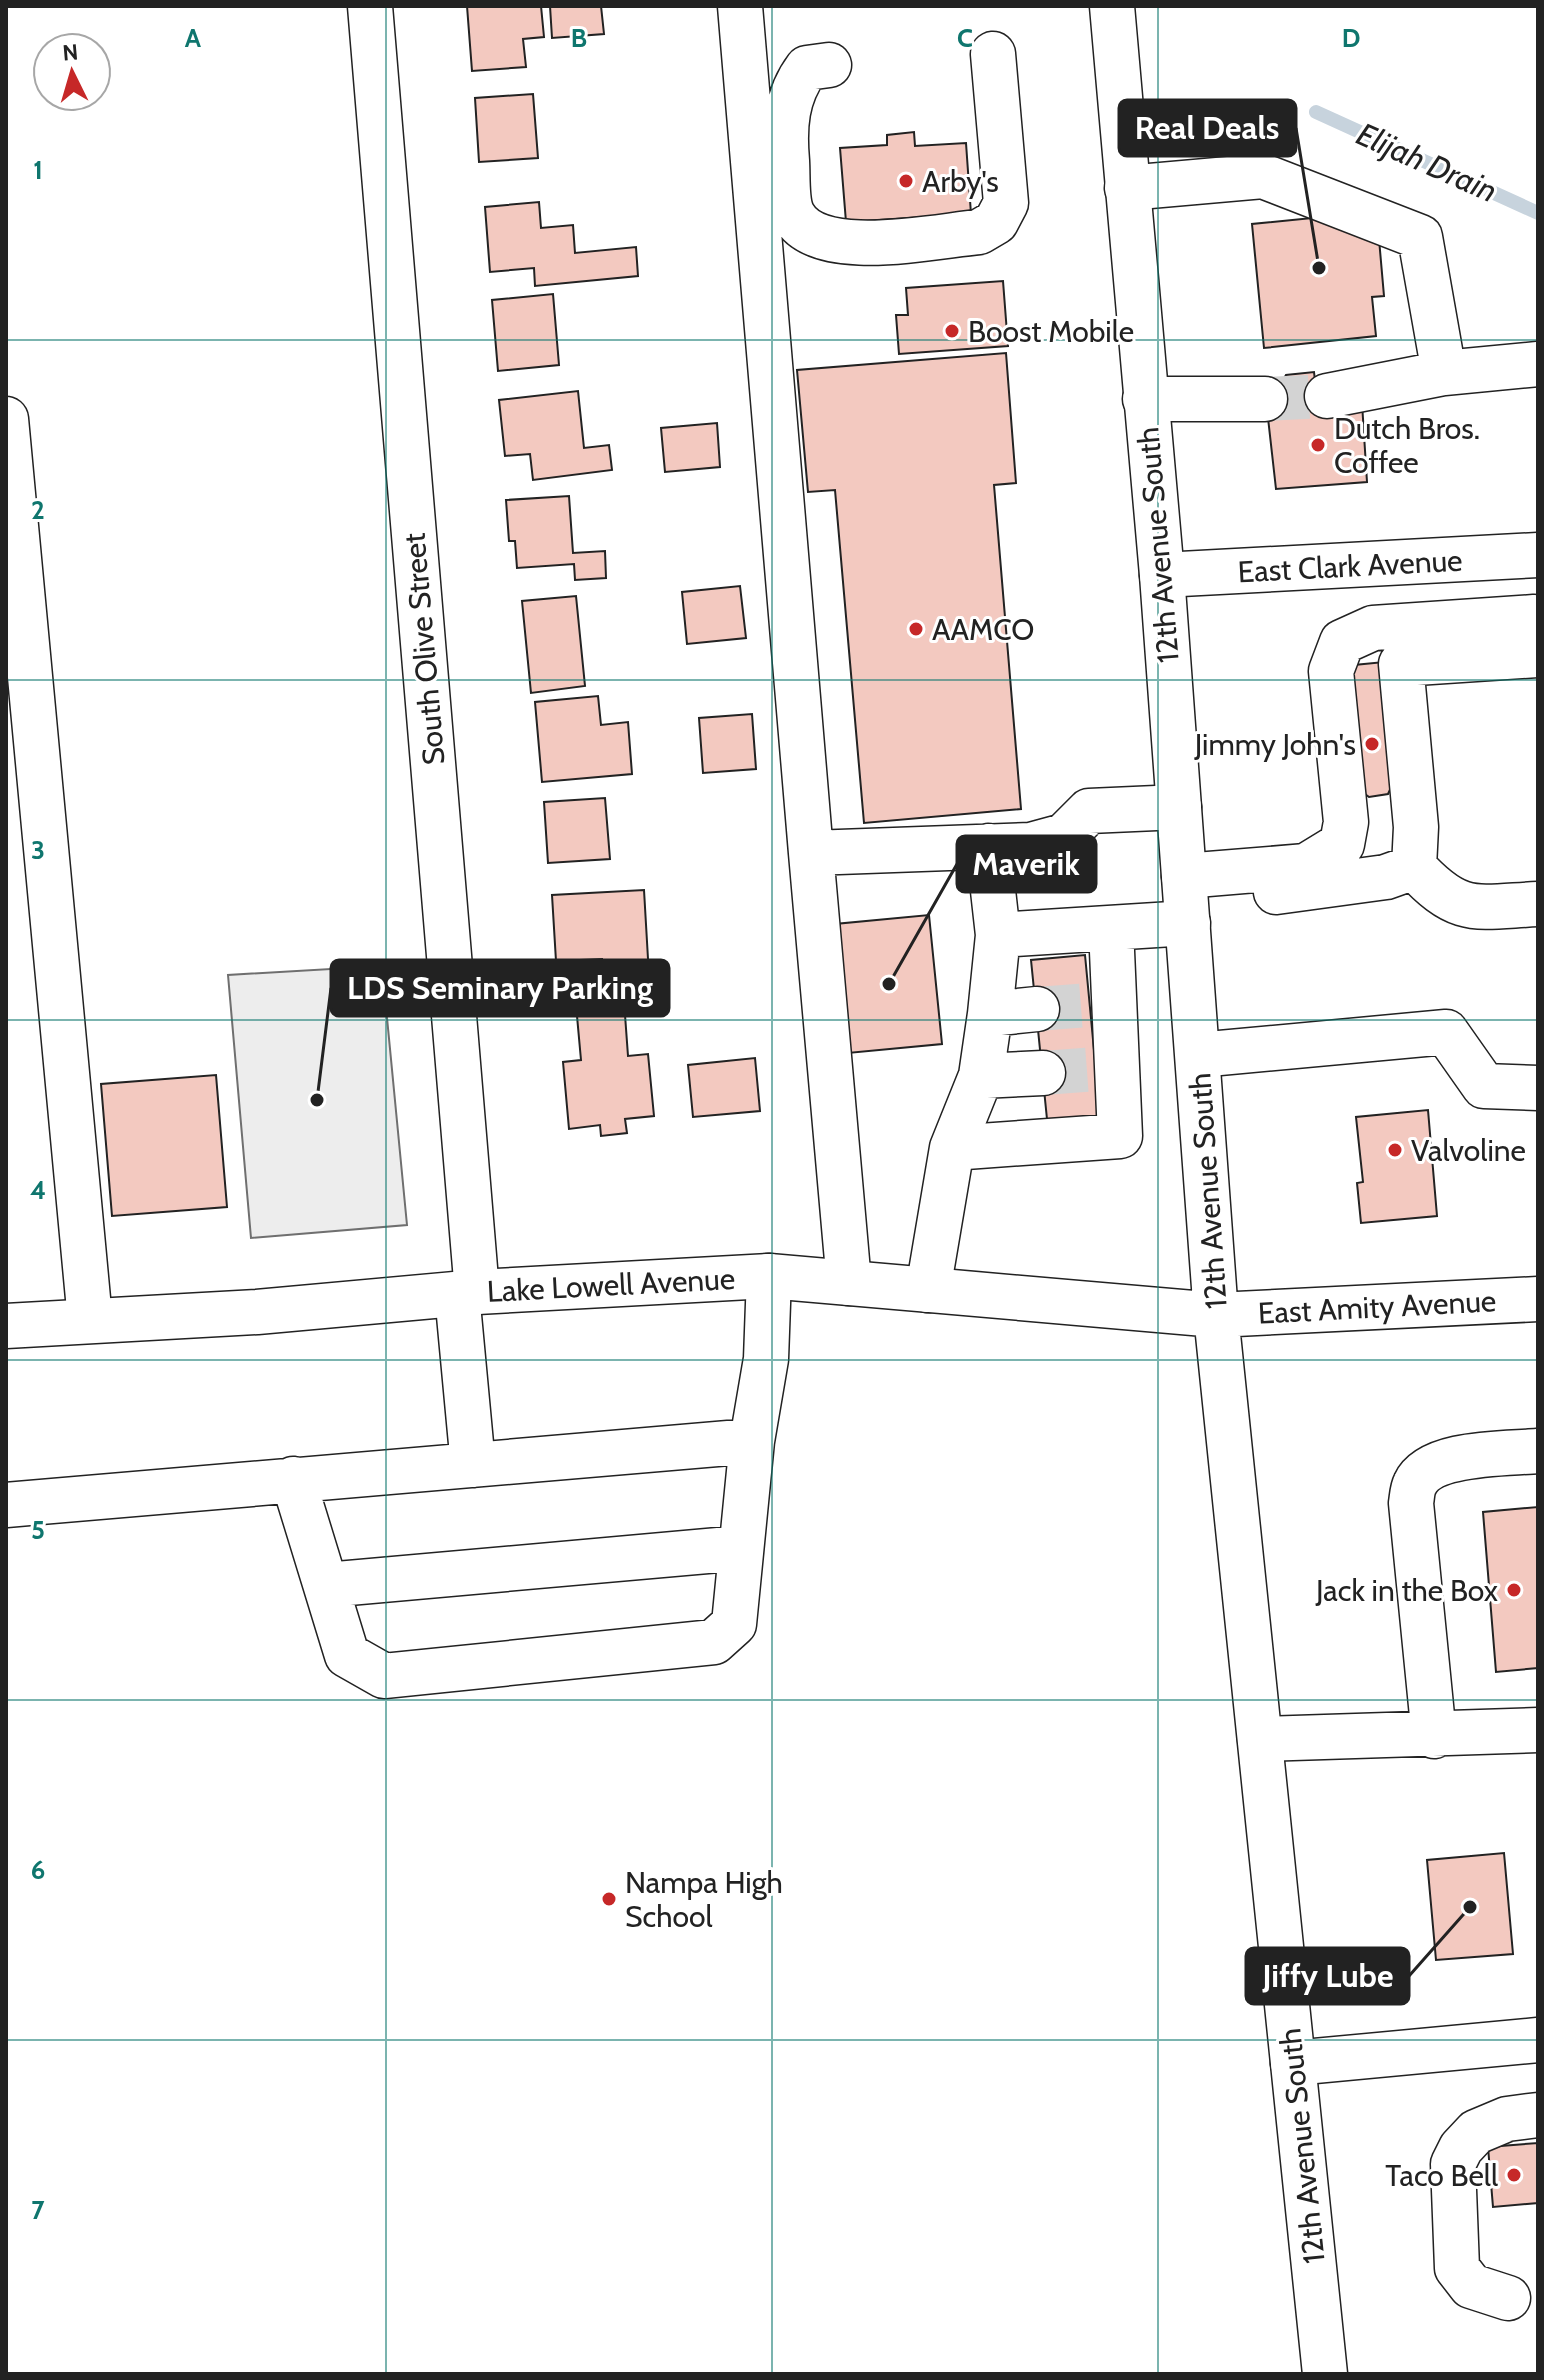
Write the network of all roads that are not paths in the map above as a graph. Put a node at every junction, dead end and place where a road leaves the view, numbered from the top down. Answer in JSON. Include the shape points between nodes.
{"nodes":[{"id":1,"x":370,"y":6,"type":"edge"},
{"id":2,"x":740,"y":6,"type":"edge"},
{"id":3,"x":1112,"y":6,"type":"edge"},
{"id":4,"x":993,"y":54,"type":"dead end"},
{"id":5,"x":829,"y":65,"type":"dead end"},
{"id":6,"x":772,"y":188,"type":"junction"},
{"id":7,"x":1127,"y":188,"type":"junction"},
{"id":8,"x":1538,"y":364,"type":"edge"},
{"id":9,"x":1444,"y":373,"type":"junction"},
{"id":10,"x":1327,"y":396,"type":"tunnel mouth"},
{"id":11,"x":1145,"y":399,"type":"junction"},
{"id":12,"x":1265,"y":399,"type":"tunnel mouth"},
{"id":13,"x":6,"y":419,"type":"edge"},
{"id":14,"x":1533,"y":555,"type":"edge"},
{"id":15,"x":1162,"y":575,"type":"junction"},
{"id":16,"x":1536,"y":648,"type":"edge"},
{"id":17,"x":1179,"y":807,"type":"junction"},
{"id":18,"x":988,"y":846,"type":"junction"},
{"id":19,"x":811,"y":853,"type":"junction"},
{"id":20,"x":1427,"y":879,"type":"junction"},
{"id":21,"x":1186,"y":900,"type":"junction"},
{"id":22,"x":1538,"y":904,"type":"edge"},
{"id":23,"x":1111,"y":928,"type":"junction"},
{"id":24,"x":998,"y":935,"type":"junction"},
{"id":25,"x":1037,"y":1009,"type":"tunnel mouth"},
{"id":26,"x":990,"y":1014,"type":"junction"},
{"id":27,"x":1198,"y":1055,"type":"junction"},
{"id":28,"x":1043,"y":1073,"type":"tunnel mouth"},
{"id":29,"x":981,"y":1076,"type":"junction"},
{"id":30,"x":1538,"y":1088,"type":"edge"},
{"id":31,"x":952,"y":1148,"type":"junction"},
{"id":32,"x":769,"y":1276,"type":"junction"},
{"id":33,"x":849,"y":1283,"type":"junction"},
{"id":34,"x":928,"y":1290,"type":"junction"},
{"id":35,"x":467,"y":1293,"type":"junction"},
{"id":36,"x":1538,"y":1299,"type":"edge"},
{"id":37,"x":1216,"y":1315,"type":"junction"},
{"id":38,"x":90,"y":1320,"type":"junction"},
{"id":39,"x":6,"y":1326,"type":"edge"},
{"id":40,"x":752,"y":1441,"type":"junction"},
{"id":41,"x":1538,"y":1451,"type":"edge"},
{"id":42,"x":473,"y":1465,"type":"junction"},
{"id":43,"x":293,"y":1479,"type":"junction"},
{"id":44,"x":6,"y":1505,"type":"edge"},
{"id":45,"x":741,"y":1548,"type":"junction"},
{"id":46,"x":326,"y":1585,"type":"junction"},
{"id":47,"x":1538,"y":1730,"type":"edge"},
{"id":48,"x":1434,"y":1736,"type":"junction"},
{"id":49,"x":1260,"y":1739,"type":"junction"},
{"id":50,"x":1538,"y":2040,"type":"edge"},
{"id":51,"x":1293,"y":2063,"type":"junction"},
{"id":52,"x":1538,"y":2115,"type":"edge"},
{"id":53,"x":1508,"y":2298,"type":"dead end"},
{"id":54,"x":1325,"y":2374,"type":"edge"}],
"edges":[{"from":1,"to":35,"type":"main road","name":"South Olive Street"},
{"from":2,"to":6,"type":"main road"},
{"from":3,"to":7,"type":"main road","name":"12th Avenue South"},
{"from":4,"to":6,"type":"main road","via":[[1006,203],[996,222],[979,232],[847,244],[806,232]]},
{"from":5,"to":6,"type":"main road","via":[[807,68],[794,85]]},
{"from":6,"to":19,"type":"main road"},
{"from":7,"to":9,"type":"main road","via":[[1263,176],[1420,237]]},
{"from":7,"to":11,"type":"main road","name":"12th Avenue South"},
{"from":8,"to":9,"type":"main road"},
{"from":9,"to":10,"type":"main road"},
{"from":11,"to":12,"type":"main road"},
{"from":11,"to":15,"type":"main road","name":"12th Avenue South"},
{"from":13,"to":38,"type":"main road"},
{"from":14,"to":15,"type":"main road","name":"East Clark Avenue"},
{"from":14,"to":16,"type":"main road"},
{"from":15,"to":17,"type":"main road","name":"12th Avenue South"},
{"from":16,"to":20,"type":"main road","via":[[1422,662]]},
{"from":16,"to":21,"type":"main road","via":[[1373,628],[1342,642],[1331,671],[1346,822],[1342,844],[1306,866]]},
{"from":17,"to":18,"type":"main road","via":[[1089,811],[1064,836],[1031,845]]},
{"from":17,"to":21,"type":"main road","name":"12th Avenue South"},
{"from":18,"to":19,"type":"main road"},
{"from":18,"to":24,"type":"main road"},
{"from":19,"to":33,"type":"main road"},
{"from":20,"to":21,"type":"main road","via":[[1386,877]]},
{"from":20,"to":22,"type":"main road","via":[[1467,907]]},
{"from":21,"to":23,"type":"main road"},
{"from":21,"to":27,"type":"main road","name":"12th Avenue South"},
{"from":23,"to":24,"type":"main road"},
{"from":23,"to":31,"type":"main road","via":[[1102,1003],[1120,1136]]},
{"from":24,"to":26,"type":"main road"},
{"from":25,"to":26,"type":"main road"},
{"from":26,"to":29,"type":"main road"},
{"from":27,"to":30,"type":"main road","via":[[1446,1032],[1484,1086]]},
{"from":27,"to":37,"type":"main road","name":"12th Avenue South"},
{"from":28,"to":29,"type":"main road"},
{"from":29,"to":31,"type":"main road"},
{"from":31,"to":34,"type":"main road"},
{"from":32,"to":33,"type":"main road","name":"Lake Lowell Avenue"},
{"from":32,"to":35,"type":"main road","name":"Lake Lowell Avenue"},
{"from":32,"to":40,"type":"main road","via":[[766,1359]]},
{"from":33,"to":34,"type":"main road","name":"Lake Lowell Avenue"},
{"from":34,"to":37,"type":"main road","name":"Lake Lowell Avenue"},
{"from":35,"to":38,"type":"main road","name":"Lake Lowell Avenue"},
{"from":35,"to":42,"type":"main road","name":"South Olive Street"},
{"from":36,"to":37,"type":"main road","name":"East Amity Avenue"},
{"from":37,"to":49,"type":"main road","name":"12th Avenue South"},
{"from":38,"to":39,"type":"main road","name":"Lake Lowell Avenue"},
{"from":40,"to":42,"type":"main road"},
{"from":40,"to":45,"type":"main road"},
{"from":41,"to":48,"type":"main road","via":[[1449,1461],[1424,1472],[1415,1484],[1411,1503]]},
{"from":42,"to":43,"type":"main road"},
{"from":43,"to":44,"type":"main road"},
{"from":43,"to":46,"type":"main road"},
{"from":45,"to":46,"type":"main road"},
{"from":45,"to":46,"type":"main road","via":[[734,1624],[714,1642],[384,1676],[347,1655]]},
{"from":47,"to":48,"type":"main road"},
{"from":48,"to":49,"type":"main road"},
{"from":49,"to":51,"type":"main road","name":"12th Avenue South"},
{"from":50,"to":51,"type":"main road"},
{"from":51,"to":54,"type":"main road","name":"12th Avenue South"},
{"from":52,"to":53,"type":"main road","via":[[1507,2119],[1476,2132],[1453,2164],[1457,2268],[1471,2286]]}]}
